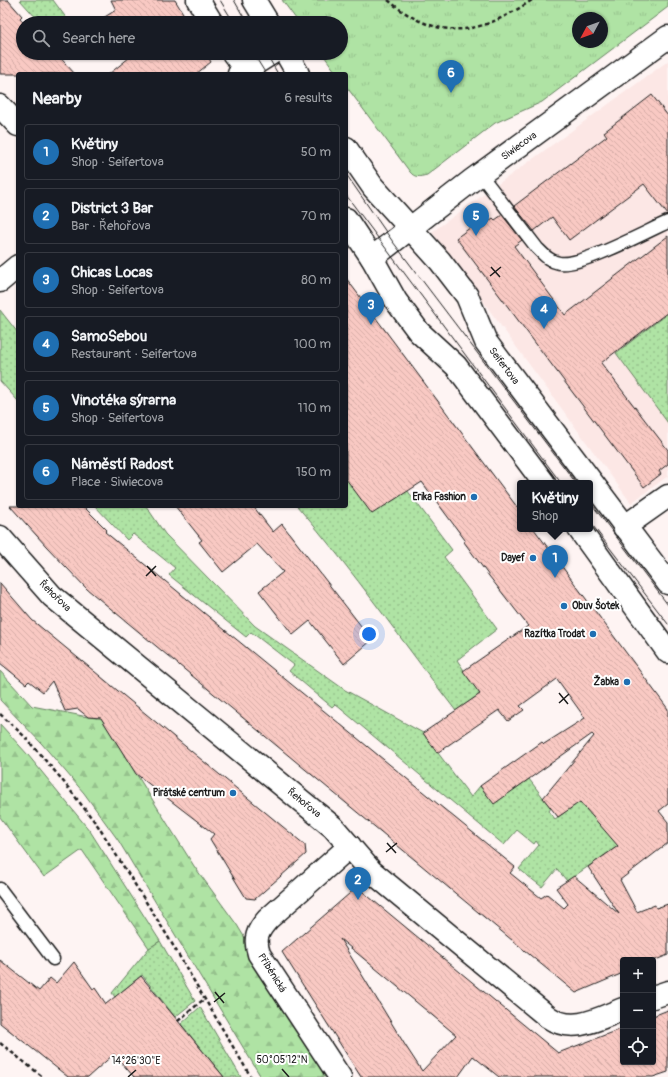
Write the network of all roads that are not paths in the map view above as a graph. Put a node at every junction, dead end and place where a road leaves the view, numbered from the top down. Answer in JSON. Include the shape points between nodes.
{"nodes":[{"id":1,"x":198,"y":0,"type":"edge"},
{"id":2,"x":254,"y":0,"type":"edge"},
{"id":3,"x":208,"y":16,"type":"edge"},
{"id":4,"x":264,"y":16,"type":"edge"},
{"id":5,"x":668,"y":37,"type":"edge"},
{"id":6,"x":237,"y":60,"type":"edge"},
{"id":7,"x":262,"y":60,"type":"edge"},
{"id":8,"x":290,"y":60,"type":"edge"},
{"id":9,"x":243,"y":72,"type":"edge"},
{"id":10,"x":245,"y":72,"type":"edge"},
{"id":11,"x":297,"y":72,"type":"edge"},
{"id":12,"x":0,"y":106,"type":"edge"},
{"id":13,"x":16,"y":123,"type":"edge"},
{"id":14,"x":348,"y":151,"type":"edge"},
{"id":15,"x":480,"y":174,"type":"junction"},
{"id":16,"x":348,"y":222,"type":"edge"},
{"id":17,"x":668,"y":222,"type":"edge"},
{"id":18,"x":410,"y":229,"type":"junction"},
{"id":19,"x":372,"y":258,"type":"junction"},
{"id":20,"x":16,"y":268,"type":"edge"},
{"id":21,"x":0,"y":281,"type":"edge"},
{"id":22,"x":542,"y":480,"type":"edge"},
{"id":23,"x":588,"y":480,"type":"edge"},
{"id":24,"x":593,"y":486,"type":"edge"},
{"id":25,"x":668,"y":496,"type":"edge"},
{"id":26,"x":624,"y":528,"type":"junction"},
{"id":27,"x":580,"y":532,"type":"edge"},
{"id":28,"x":0,"y":537,"type":"edge"},
{"id":29,"x":668,"y":583,"type":"edge"},
{"id":30,"x":668,"y":652,"type":"edge"},
{"id":31,"x":350,"y":846,"type":"junction"},
{"id":32,"x":0,"y":889,"type":"edge"},
{"id":33,"x":53,"y":959,"type":"dead end"},
{"id":34,"x":668,"y":992,"type":"edge"},
{"id":35,"x":656,"y":996,"type":"edge"},
{"id":36,"x":620,"y":1010,"type":"edge"},
{"id":37,"x":340,"y":1077,"type":"edge"}],
"edges":[{"from":1,"to":3,"type":"street"},
{"from":2,"to":4,"type":"street"},
{"from":5,"to":15,"type":"street","name":"Siwiecova"},
{"from":6,"to":9,"type":"street"},
{"from":7,"to":10,"type":"street"},
{"from":8,"to":11,"type":"street"},
{"from":12,"to":13,"type":"street"},
{"from":14,"to":18,"type":"street","name":"Seifertova","via":[[373,187]]},
{"from":15,"to":17,"type":"lane","via":[[537,248],[547,258],[560,263],[580,261]]},
{"from":15,"to":18,"type":"street","name":"Siwiecova"},
{"from":16,"to":19,"type":"street"},
{"from":18,"to":19,"type":"street","name":"Siwiecova"},
{"from":18,"to":23,"type":"street","name":"Seifertova","via":[[440,261],[466,296],[486,342]]},
{"from":19,"to":22,"type":"street","via":[[396,301],[419,332],[456,366]]},
{"from":20,"to":21,"type":"street"},
{"from":24,"to":26,"type":"street","name":"Seifertova"},
{"from":25,"to":26,"type":"street"},
{"from":26,"to":29,"type":"street","name":"Seifertova"},
{"from":27,"to":30,"type":"street"},
{"from":28,"to":31,"type":"street","name":"Řehořova","via":[[52,596],[333,827]]},
{"from":31,"to":36,"type":"street","name":"Řehořova","via":[[371,871],[556,1023],[566,1026],[582,1025]]},
{"from":31,"to":37,"type":"street","name":"Příběnická","via":[[268,919],[259,928],[256,938],[259,954]]},
{"from":32,"to":33,"type":"lane"},
{"from":34,"to":35,"type":"street"}]}
